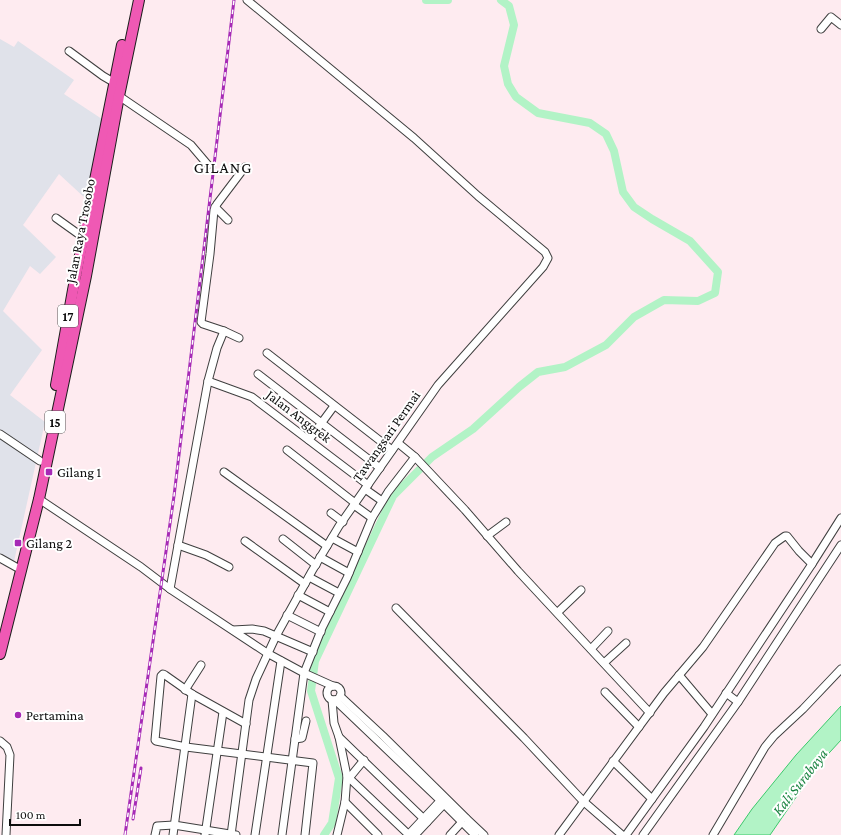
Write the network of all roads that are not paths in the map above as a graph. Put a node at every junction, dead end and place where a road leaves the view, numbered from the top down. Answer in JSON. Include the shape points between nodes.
{"nodes":[{"id":1,"x":132,"y":0,"type":"edge"},
{"id":2,"x":139,"y":0,"type":"edge"},
{"id":3,"x":247,"y":0,"type":"edge"},
{"id":4,"x":841,"y":25,"type":"edge"},
{"id":5,"x":821,"y":29,"type":"dead end"},
{"id":6,"x":69,"y":52,"type":"dead end"},
{"id":7,"x":114,"y":82,"type":"junction"},
{"id":8,"x":119,"y":96,"type":"junction"},
{"id":9,"x":208,"y":165,"type":"dead end"},
{"id":10,"x":245,"y":167,"type":"dead end"},
{"id":11,"x":215,"y":207,"type":"junction"},
{"id":12,"x":56,"y":218,"type":"dead end"},
{"id":13,"x":228,"y":220,"type":"dead end"},
{"id":14,"x":84,"y":238,"type":"junction"},
{"id":15,"x":85,"y":256,"type":"junction"},
{"id":16,"x":83,"y":268,"type":"junction"},
{"id":17,"x":224,"y":331,"type":"junction"},
{"id":18,"x":239,"y":338,"type":"dead end"},
{"id":19,"x":72,"y":346,"type":"joint"},
{"id":20,"x":267,"y":352,"type":"dead end"},
{"id":21,"x":258,"y":374,"type":"dead end"},
{"id":22,"x":208,"y":382,"type":"junction"},
{"id":23,"x":334,"y":406,"type":"junction"},
{"id":24,"x":322,"y":423,"type":"junction"},
{"id":25,"x":0,"y":434,"type":"edge"},
{"id":26,"x":309,"y":440,"type":"junction"},
{"id":27,"x":398,"y":443,"type":"junction"},
{"id":28,"x":287,"y":450,"type":"dead end"},
{"id":29,"x":392,"y":450,"type":"junction"},
{"id":30,"x":416,"y":458,"type":"junction"},
{"id":31,"x":40,"y":461,"type":"junction"},
{"id":32,"x":380,"y":468,"type":"junction"},
{"id":33,"x":224,"y":472,"type":"dead end"},
{"id":34,"x":366,"y":487,"type":"junction"},
{"id":35,"x":39,"y":499,"type":"junction"},
{"id":36,"x":382,"y":501,"type":"junction"},
{"id":37,"x":355,"y":504,"type":"junction"},
{"id":38,"x":331,"y":513,"type":"dead end"},
{"id":39,"x":372,"y":518,"type":"junction"},
{"id":40,"x":841,"y":518,"type":"edge"},
{"id":41,"x":343,"y":522,"type":"junction"},
{"id":42,"x":506,"y":522,"type":"dead end"},
{"id":43,"x":487,"y":536,"type":"junction"},
{"id":44,"x":332,"y":538,"type":"junction"},
{"id":45,"x":282,"y":539,"type":"dead end"},
{"id":46,"x":830,"y":539,"type":"junction"},
{"id":47,"x":245,"y":541,"type":"dead end"},
{"id":48,"x":178,"y":545,"type":"junction"},
{"id":49,"x":840,"y":545,"type":"edge"},
{"id":50,"x":327,"y":546,"type":"junction"},
{"id":51,"x":358,"y":552,"type":"junction"},
{"id":52,"x":320,"y":557,"type":"junction"},
{"id":53,"x":0,"y":558,"type":"edge"},
{"id":54,"x":812,"y":564,"type":"junction"},
{"id":55,"x":316,"y":565,"type":"junction"},
{"id":56,"x":16,"y":567,"type":"junction"},
{"id":57,"x":229,"y":567,"type":"dead end"},
{"id":58,"x":349,"y":573,"type":"junction"},
{"id":59,"x":309,"y":577,"type":"junction"},
{"id":60,"x":305,"y":584,"type":"junction"},
{"id":61,"x":170,"y":589,"type":"junction"},
{"id":62,"x":581,"y":590,"type":"dead end"},
{"id":63,"x":339,"y":593,"type":"junction"},
{"id":64,"x":298,"y":595,"type":"junction"},
{"id":65,"x":396,"y":608,"type":"dead end"},
{"id":66,"x":330,"y":612,"type":"junction"},
{"id":67,"x":558,"y":612,"type":"junction"},
{"id":68,"x":287,"y":615,"type":"junction"},
{"id":69,"x":771,"y":628,"type":"junction"},
{"id":70,"x":233,"y":630,"type":"junction"},
{"id":71,"x":0,"y":631,"type":"edge"},
{"id":72,"x":608,"y":631,"type":"dead end"},
{"id":73,"x":320,"y":632,"type":"junction"},
{"id":74,"x":781,"y":635,"type":"junction"},
{"id":75,"x":276,"y":636,"type":"junction"},
{"id":76,"x":626,"y":643,"type":"dead end"},
{"id":77,"x":591,"y":649,"type":"junction"},
{"id":78,"x":313,"y":652,"type":"junction"},
{"id":79,"x":267,"y":653,"type":"junction"},
{"id":80,"x":0,"y":654,"type":"edge"},
{"id":81,"x":281,"y":661,"type":"junction"},
{"id":82,"x":604,"y":663,"type":"junction"},
{"id":83,"x":201,"y":665,"type":"dead end"},
{"id":84,"x":841,"y":669,"type":"edge"},
{"id":85,"x":306,"y":674,"type":"junction"},
{"id":86,"x":679,"y":675,"type":"junction"},
{"id":87,"x":321,"y":681,"type":"junction"},
{"id":88,"x":333,"y":686,"type":"junction"},
{"id":89,"x":185,"y":690,"type":"junction"},
{"id":90,"x":606,"y":692,"type":"dead end"},
{"id":91,"x":327,"y":693,"type":"junction"},
{"id":92,"x":192,"y":694,"type":"junction"},
{"id":93,"x":727,"y":694,"type":"junction"},
{"id":94,"x":336,"y":698,"type":"junction"},
{"id":95,"x":249,"y":700,"type":"junction"},
{"id":96,"x":737,"y":702,"type":"junction"},
{"id":97,"x":223,"y":712,"type":"junction"},
{"id":98,"x":650,"y":713,"type":"junction"},
{"id":99,"x":712,"y":714,"type":"junction"},
{"id":100,"x":238,"y":720,"type":"junction"},
{"id":101,"x":306,"y":721,"type":"dead end"},
{"id":102,"x":246,"y":724,"type":"junction"},
{"id":103,"x":639,"y":727,"type":"junction"},
{"id":104,"x":704,"y":727,"type":"junction"},
{"id":105,"x":714,"y":735,"type":"junction"},
{"id":106,"x":339,"y":736,"type":"junction"},
{"id":107,"x":295,"y":739,"type":"junction"},
{"id":108,"x":0,"y":741,"type":"edge"},
{"id":109,"x":0,"y":747,"type":"edge"},
{"id":110,"x":186,"y":747,"type":"junction"},
{"id":111,"x":8,"y":750,"type":"junction"},
{"id":112,"x":217,"y":750,"type":"junction"},
{"id":113,"x":242,"y":754,"type":"junction"},
{"id":114,"x":267,"y":757,"type":"junction"},
{"id":115,"x":292,"y":760,"type":"junction"},
{"id":116,"x":364,"y":760,"type":"junction"},
{"id":117,"x":613,"y":761,"type":"junction"},
{"id":118,"x":678,"y":765,"type":"junction"},
{"id":119,"x":688,"y":772,"type":"junction"},
{"id":120,"x":348,"y":776,"type":"junction"},
{"id":121,"x":421,"y":778,"type":"junction"},
{"id":122,"x":652,"y":799,"type":"junction"},
{"id":123,"x":583,"y":801,"type":"junction"},
{"id":124,"x":345,"y":802,"type":"junction"},
{"id":125,"x":442,"y":802,"type":"junction"},
{"id":126,"x":426,"y":820,"type":"junction"},
{"id":127,"x":464,"y":821,"type":"junction"},
{"id":128,"x":174,"y":825,"type":"junction"},
{"id":129,"x":206,"y":833,"type":"edge"},
{"id":130,"x":339,"y":834,"type":"edge"},
{"id":131,"x":6,"y":835,"type":"edge"},
{"id":132,"x":156,"y":835,"type":"edge"},
{"id":133,"x":173,"y":835,"type":"edge"},
{"id":134,"x":233,"y":835,"type":"edge"},
{"id":135,"x":256,"y":835,"type":"edge"},
{"id":136,"x":282,"y":835,"type":"edge"},
{"id":137,"x":305,"y":835,"type":"edge"},
{"id":138,"x":378,"y":835,"type":"edge"},
{"id":139,"x":409,"y":835,"type":"edge"},
{"id":140,"x":415,"y":835,"type":"edge"},
{"id":141,"x":450,"y":835,"type":"edge"},
{"id":142,"x":475,"y":835,"type":"edge"},
{"id":143,"x":484,"y":835,"type":"edge"},
{"id":144,"x":559,"y":835,"type":"edge"},
{"id":145,"x":622,"y":835,"type":"edge"},
{"id":146,"x":626,"y":835,"type":"edge"},
{"id":147,"x":643,"y":835,"type":"edge"},
{"id":148,"x":713,"y":835,"type":"edge"}],
"edges":[{"from":1,"to":7,"type":"highway","name":"Jalan Raya Trosobo","number":"17"},
{"from":2,"to":8,"type":"highway","name":"Jalan Raya Trosobo","number":"17"},
{"from":3,"to":27,"type":"street","name":"Tawangsari Permai","via":[[414,138],[545,252],[548,258],[543,267],[438,385]]},
{"from":4,"to":5,"type":"street","via":[[831,17]]},
{"from":6,"to":7,"type":"street"},
{"from":7,"to":14,"type":"highway","name":"Jalan Raya Trosobo","number":"17"},
{"from":8,"to":9,"type":"street","via":[[191,145]]},
{"from":8,"to":15,"type":"highway","name":"Jalan Raya Trosobo","number":"17"},
{"from":10,"to":11,"type":"street"},
{"from":11,"to":13,"type":"street"},
{"from":11,"to":17,"type":"street","via":[[201,322]]},
{"from":12,"to":14,"type":"street"},
{"from":14,"to":15,"type":"highway","name":"Jalan Raya Trosobo","number":"17"},
{"from":15,"to":16,"type":"highway","name":"Jalan Raya Trosobo","number":"17"},
{"from":16,"to":19,"type":"highway","name":"Jalan Raya Trosobo","number":"17"},
{"from":16,"to":31,"type":"highway","name":"Jalan Raya Trosobo","number":"17"},
{"from":17,"to":18,"type":"street"},
{"from":17,"to":22,"type":"street"},
{"from":19,"to":35,"type":"highway","name":"Jalan Raya Trosobo","number":"15"},
{"from":20,"to":23,"type":"street"},
{"from":21,"to":24,"type":"street"},
{"from":22,"to":26,"type":"street","name":"Jalan Anggrek","via":[[252,397]]},
{"from":22,"to":48,"type":"street"},
{"from":23,"to":24,"type":"street"},
{"from":23,"to":29,"type":"street"},
{"from":24,"to":26,"type":"street"},
{"from":24,"to":32,"type":"street"},
{"from":25,"to":31,"type":"street"},
{"from":26,"to":34,"type":"street","name":"Jalan Anggrek"},
{"from":27,"to":29,"type":"street","name":"Tawangsari Permai"},
{"from":27,"to":30,"type":"street"},
{"from":28,"to":37,"type":"street"},
{"from":29,"to":32,"type":"street","name":"Tawangsari Permai"},
{"from":30,"to":36,"type":"street"},
{"from":30,"to":43,"type":"street"},
{"from":31,"to":56,"type":"highway","name":"Jalan Raya Trosobo","number":"17"},
{"from":32,"to":34,"type":"street","name":"Tawangsari Permai"},
{"from":33,"to":50,"type":"street"},
{"from":34,"to":36,"type":"street","name":"Jalan Anggrek"},
{"from":34,"to":37,"type":"street","name":"Tawangsari Permai"},
{"from":35,"to":61,"type":"street"},
{"from":35,"to":80,"type":"highway","name":"Jalan Raya Trosobo"},
{"from":36,"to":39,"type":"street"},
{"from":37,"to":39,"type":"street"},
{"from":37,"to":41,"type":"street","name":"Tawangsari Permai"},
{"from":38,"to":41,"type":"street"},
{"from":39,"to":51,"type":"street"},
{"from":40,"to":46,"type":"street"},
{"from":41,"to":44,"type":"street","name":"Tawangsari Permai"},
{"from":42,"to":43,"type":"street"},
{"from":43,"to":67,"type":"street"},
{"from":44,"to":50,"type":"street","name":"Tawangsari Permai"},
{"from":44,"to":51,"type":"street"},
{"from":45,"to":55,"type":"street"},
{"from":46,"to":49,"type":"street"},
{"from":46,"to":54,"type":"street"},
{"from":47,"to":60,"type":"street"},
{"from":48,"to":57,"type":"street"},
{"from":48,"to":61,"type":"street"},
{"from":49,"to":74,"type":"street"},
{"from":50,"to":52,"type":"street","name":"Tawangsari Permai"},
{"from":51,"to":58,"type":"street"},
{"from":52,"to":55,"type":"street","name":"Tawangsari Permai"},
{"from":52,"to":58,"type":"street"},
{"from":53,"to":56,"type":"street"},
{"from":54,"to":69,"type":"street"},
{"from":54,"to":86,"type":"street","via":[[787,536],[775,543],[707,641]]},
{"from":55,"to":59,"type":"street","name":"Tawangsari Permai"},
{"from":56,"to":71,"type":"highway","name":"Jalan Raya Trosobo","number":"17"},
{"from":58,"to":63,"type":"street"},
{"from":59,"to":60,"type":"street","name":"Tawangsari Permai"},
{"from":59,"to":63,"type":"street"},
{"from":60,"to":64,"type":"street","name":"Tawangsari Permai"},
{"from":61,"to":70,"type":"street"},
{"from":62,"to":67,"type":"street"},
{"from":63,"to":66,"type":"street"},
{"from":64,"to":66,"type":"street"},
{"from":64,"to":68,"type":"street","name":"Tawangsari Permai"},
{"from":65,"to":123,"type":"street"},
{"from":66,"to":73,"type":"street"},
{"from":67,"to":77,"type":"street"},
{"from":68,"to":73,"type":"street"},
{"from":68,"to":75,"type":"street","name":"Tawangsari Permai"},
{"from":69,"to":74,"type":"street"},
{"from":69,"to":93,"type":"street"},
{"from":70,"to":75,"type":"street","via":[[256,629]]},
{"from":70,"to":79,"type":"street"},
{"from":72,"to":77,"type":"street"},
{"from":73,"to":78,"type":"street"},
{"from":74,"to":96,"type":"street"},
{"from":75,"to":78,"type":"street"},
{"from":75,"to":79,"type":"street","name":"Tawangsari Permai"},
{"from":76,"to":82,"type":"street"},
{"from":77,"to":82,"type":"street"},
{"from":78,"to":85,"type":"street"},
{"from":79,"to":81,"type":"street"},
{"from":79,"to":95,"type":"street","name":"Tawangsari Permai"},
{"from":81,"to":85,"type":"street"},
{"from":81,"to":114,"type":"street"},
{"from":82,"to":98,"type":"street"},
{"from":83,"to":89,"type":"street"},
{"from":84,"to":148,"type":"street","via":[[765,747]]},
{"from":85,"to":87,"type":"street"},
{"from":85,"to":107,"type":"street"},
{"from":86,"to":98,"type":"street"},
{"from":86,"to":99,"type":"street"},
{"from":87,"to":88,"type":"street"},
{"from":87,"to":91,"type":"street"},
{"from":88,"to":91,"type":"street"},
{"from":88,"to":94,"type":"street","via":[[337,686],[341,692]]},
{"from":89,"to":92,"type":"street"},
{"from":89,"to":110,"type":"street","via":[[163,674],[160,676],[154,740]]},
{"from":90,"to":103,"type":"street"},
{"from":91,"to":94,"type":"street","via":[[328,696]]},
{"from":92,"to":97,"type":"street"},
{"from":92,"to":110,"type":"street"},
{"from":93,"to":96,"type":"street"},
{"from":93,"to":99,"type":"street"},
{"from":94,"to":106,"type":"street","via":[[334,723]]},
{"from":94,"to":121,"type":"street"},
{"from":95,"to":100,"type":"street"},
{"from":95,"to":102,"type":"street"},
{"from":96,"to":105,"type":"street"},
{"from":97,"to":100,"type":"street"},
{"from":97,"to":112,"type":"street"},
{"from":98,"to":103,"type":"street"},
{"from":99,"to":104,"type":"street"},
{"from":100,"to":102,"type":"street"},
{"from":101,"to":107,"type":"street","via":[[302,738]]},
{"from":102,"to":113,"type":"street"},
{"from":103,"to":117,"type":"street"},
{"from":104,"to":105,"type":"street"},
{"from":104,"to":118,"type":"street"},
{"from":105,"to":119,"type":"street"},
{"from":106,"to":116,"type":"street"},
{"from":106,"to":120,"type":"street"},
{"from":107,"to":115,"type":"street"},
{"from":108,"to":111,"type":"street"},
{"from":109,"to":111,"type":"street"},
{"from":110,"to":112,"type":"street"},
{"from":110,"to":128,"type":"street"},
{"from":111,"to":131,"type":"street","via":[[10,759]]},
{"from":112,"to":113,"type":"street"},
{"from":112,"to":129,"type":"street"},
{"from":113,"to":114,"type":"street"},
{"from":113,"to":134,"type":"street"},
{"from":114,"to":115,"type":"street"},
{"from":114,"to":135,"type":"street"},
{"from":115,"to":136,"type":"street"},
{"from":115,"to":137,"type":"street","via":[[314,765]]},
{"from":116,"to":120,"type":"street"},
{"from":116,"to":126,"type":"street"},
{"from":117,"to":122,"type":"street"},
{"from":117,"to":123,"type":"street"},
{"from":118,"to":119,"type":"street"},
{"from":118,"to":122,"type":"street"},
{"from":119,"to":147,"type":"street"},
{"from":120,"to":124,"type":"street"},
{"from":120,"to":139,"type":"street"},
{"from":121,"to":125,"type":"street"},
{"from":121,"to":127,"type":"street"},
{"from":122,"to":146,"type":"street"},
{"from":123,"to":144,"type":"street"},
{"from":123,"to":145,"type":"street"},
{"from":124,"to":130,"type":"street"},
{"from":124,"to":138,"type":"street"},
{"from":125,"to":126,"type":"street"},
{"from":125,"to":127,"type":"street"},
{"from":126,"to":139,"type":"street"},
{"from":126,"to":140,"type":"street"},
{"from":127,"to":141,"type":"street"},
{"from":127,"to":142,"type":"street"},
{"from":127,"to":143,"type":"street"},
{"from":128,"to":129,"type":"street"},
{"from":128,"to":132,"type":"street","via":[[158,826]]},
{"from":128,"to":133,"type":"street"},
{"from":129,"to":134,"type":"street"}]}
